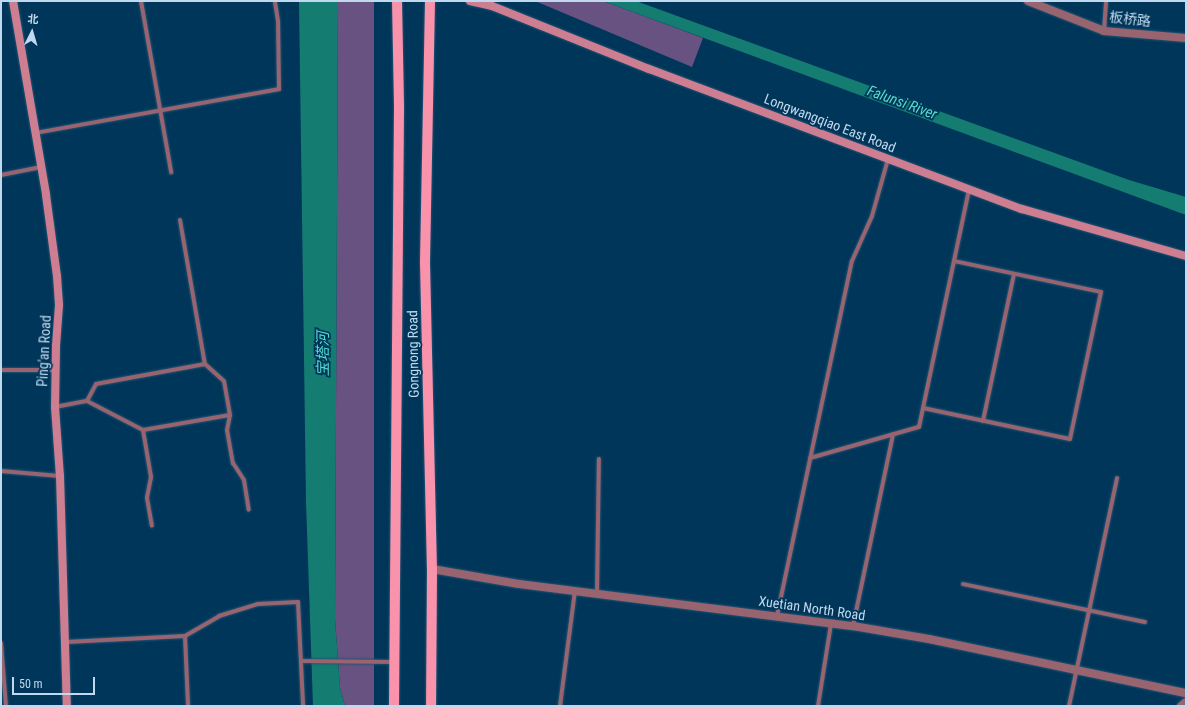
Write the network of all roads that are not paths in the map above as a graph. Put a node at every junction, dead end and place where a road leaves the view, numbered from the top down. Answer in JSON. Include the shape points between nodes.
{"nodes":[{"id":1,"x":13,"y":1,"type":"edge"},
{"id":2,"x":141,"y":1,"type":"edge"},
{"id":3,"x":275,"y":1,"type":"edge"},
{"id":4,"x":397,"y":1,"type":"edge"},
{"id":5,"x":430,"y":1,"type":"edge"},
{"id":6,"x":470,"y":1,"type":"edge"},
{"id":7,"x":1028,"y":1,"type":"edge"},
{"id":8,"x":1106,"y":1,"type":"edge"},
{"id":9,"x":1104,"y":30,"type":"junction"},
{"id":10,"x":1186,"y":38,"type":"edge"},
{"id":11,"x":160,"y":110,"type":"junction"},
{"id":12,"x":34,"y":133,"type":"junction"},
{"id":13,"x":888,"y":158,"type":"junction"},
{"id":14,"x":41,"y":167,"type":"junction"},
{"id":15,"x":171,"y":172,"type":"dead end"},
{"id":16,"x":1,"y":174,"type":"edge"},
{"id":17,"x":969,"y":189,"type":"junction"},
{"id":18,"x":180,"y":220,"type":"dead end"},
{"id":19,"x":1186,"y":256,"type":"edge"},
{"id":20,"x":954,"y":261,"type":"junction"},
{"id":21,"x":1014,"y":274,"type":"junction"},
{"id":22,"x":205,"y":364,"type":"junction"},
{"id":23,"x":1,"y":370,"type":"edge"},
{"id":24,"x":55,"y":370,"type":"junction"},
{"id":25,"x":87,"y":401,"type":"junction"},
{"id":26,"x":55,"y":407,"type":"junction"},
{"id":27,"x":923,"y":408,"type":"junction"},
{"id":28,"x":230,"y":415,"type":"junction"},
{"id":29,"x":983,"y":421,"type":"junction"},
{"id":30,"x":143,"y":430,"type":"junction"},
{"id":31,"x":893,"y":434,"type":"junction"},
{"id":32,"x":810,"y":458,"type":"junction"},
{"id":33,"x":599,"y":459,"type":"dead end"},
{"id":34,"x":1,"y":471,"type":"edge"},
{"id":35,"x":60,"y":476,"type":"junction"},
{"id":36,"x":1117,"y":478,"type":"dead end"},
{"id":37,"x":249,"y":510,"type":"dead end"},
{"id":38,"x":152,"y":526,"type":"dead end"},
{"id":39,"x":432,"y":569,"type":"junction"},
{"id":40,"x":964,"y":584,"type":"dead end"},
{"id":41,"x":575,"y":591,"type":"junction"},
{"id":42,"x":597,"y":594,"type":"junction"},
{"id":43,"x":1089,"y":610,"type":"junction"},
{"id":44,"x":777,"y":616,"type":"junction"},
{"id":45,"x":1145,"y":622,"type":"dead end"},
{"id":46,"x":831,"y":623,"type":"junction"},
{"id":47,"x":853,"y":626,"type":"junction"},
{"id":48,"x":185,"y":636,"type":"junction"},
{"id":49,"x":66,"y":642,"type":"junction"},
{"id":50,"x":1,"y":643,"type":"edge"},
{"id":51,"x":301,"y":661,"type":"junction"},
{"id":52,"x":394,"y":662,"type":"junction"},
{"id":53,"x":1076,"y":670,"type":"junction"},
{"id":54,"x":1186,"y":693,"type":"edge"},
{"id":55,"x":1186,"y":702,"type":"edge"},
{"id":56,"x":6,"y":706,"type":"edge"},
{"id":57,"x":67,"y":706,"type":"edge"},
{"id":58,"x":188,"y":706,"type":"edge"},
{"id":59,"x":303,"y":706,"type":"edge"},
{"id":60,"x":394,"y":706,"type":"edge"},
{"id":61,"x":431,"y":706,"type":"edge"},
{"id":62,"x":560,"y":706,"type":"edge"},
{"id":63,"x":818,"y":706,"type":"edge"},
{"id":64,"x":1069,"y":706,"type":"edge"},
{"id":65,"x":1182,"y":706,"type":"edge"}],
"edges":[{"from":1,"to":12,"type":"street","name":"Ping'an Road"},
{"from":2,"to":11,"type":"lane"},
{"from":3,"to":11,"type":"lane","via":[[278,21],[279,89]]},
{"from":4,"to":52,"type":"main road","name":"Gongnong Road","via":[[399,105]]},
{"from":5,"to":39,"type":"main road","name":"Gongnong Road","via":[[425,262]]},
{"from":6,"to":13,"type":"street","name":"Longwangqiao East Road","via":[[492,6],[649,69]]},
{"from":7,"to":9,"type":"street","name":"板桥路"},
{"from":8,"to":9,"type":"lane"},
{"from":9,"to":10,"type":"street","name":"板桥路"},
{"from":11,"to":12,"type":"lane"},
{"from":11,"to":15,"type":"lane"},
{"from":12,"to":14,"type":"street","name":"Ping'an Road"},
{"from":13,"to":17,"type":"street","name":"Longwangqiao East Road"},
{"from":13,"to":32,"type":"lane","via":[[872,216],[852,261]]},
{"from":14,"to":16,"type":"lane"},
{"from":14,"to":24,"type":"street","name":"Ping'an Road","via":[[59,305]]},
{"from":17,"to":19,"type":"street","name":"Longwangqiao East Road","via":[[1022,209]]},
{"from":17,"to":20,"type":"lane"},
{"from":18,"to":22,"type":"lane"},
{"from":20,"to":21,"type":"lane"},
{"from":20,"to":27,"type":"lane"},
{"from":21,"to":29,"type":"lane"},
{"from":21,"to":29,"type":"lane","via":[[1101,292],[1074,421],[1070,439]]},
{"from":22,"to":25,"type":"lane","via":[[96,384]]},
{"from":22,"to":28,"type":"lane","via":[[224,381]]},
{"from":23,"to":24,"type":"lane"},
{"from":24,"to":26,"type":"street","name":"Ping'an Road"},
{"from":25,"to":26,"type":"lane"},
{"from":25,"to":30,"type":"lane"},
{"from":26,"to":35,"type":"street","name":"Ping'an Road"},
{"from":27,"to":29,"type":"lane"},
{"from":27,"to":31,"type":"lane","via":[[919,427]]},
{"from":28,"to":30,"type":"lane"},
{"from":28,"to":37,"type":"lane","via":[[227,430],[233,463],[244,480]]},
{"from":30,"to":38,"type":"lane","via":[[151,477],[147,498]]},
{"from":31,"to":32,"type":"lane"},
{"from":31,"to":47,"type":"lane"},
{"from":32,"to":44,"type":"lane"},
{"from":33,"to":42,"type":"lane"},
{"from":34,"to":35,"type":"lane"},
{"from":35,"to":49,"type":"street","name":"Ping'an Road"},
{"from":36,"to":43,"type":"lane"},
{"from":39,"to":41,"type":"street","name":"Xuetian North Road"},
{"from":39,"to":61,"type":"main road","name":"Gongnong Road"},
{"from":40,"to":43,"type":"lane"},
{"from":41,"to":42,"type":"street","name":"Xuetian North Road"},
{"from":41,"to":62,"type":"lane"},
{"from":42,"to":44,"type":"street","name":"Xuetian North Road"},
{"from":43,"to":45,"type":"lane"},
{"from":43,"to":53,"type":"lane"},
{"from":44,"to":46,"type":"street","name":"Xuetian North Road"},
{"from":46,"to":47,"type":"street","name":"Xuetian North Road"},
{"from":46,"to":63,"type":"lane"},
{"from":47,"to":53,"type":"street","name":"Xuetian North Road"},
{"from":48,"to":49,"type":"lane"},
{"from":48,"to":51,"type":"lane","via":[[219,616],[258,604],[298,602]]},
{"from":48,"to":58,"type":"lane"},
{"from":49,"to":57,"type":"street","name":"Ping'an Road"},
{"from":50,"to":56,"type":"lane"},
{"from":51,"to":52,"type":"lane"},
{"from":51,"to":59,"type":"lane"},
{"from":52,"to":60,"type":"main road","name":"Gongnong Road"},
{"from":53,"to":54,"type":"street","name":"Xuetian North Road"},
{"from":53,"to":64,"type":"lane"},
{"from":55,"to":65,"type":"street"}]}
